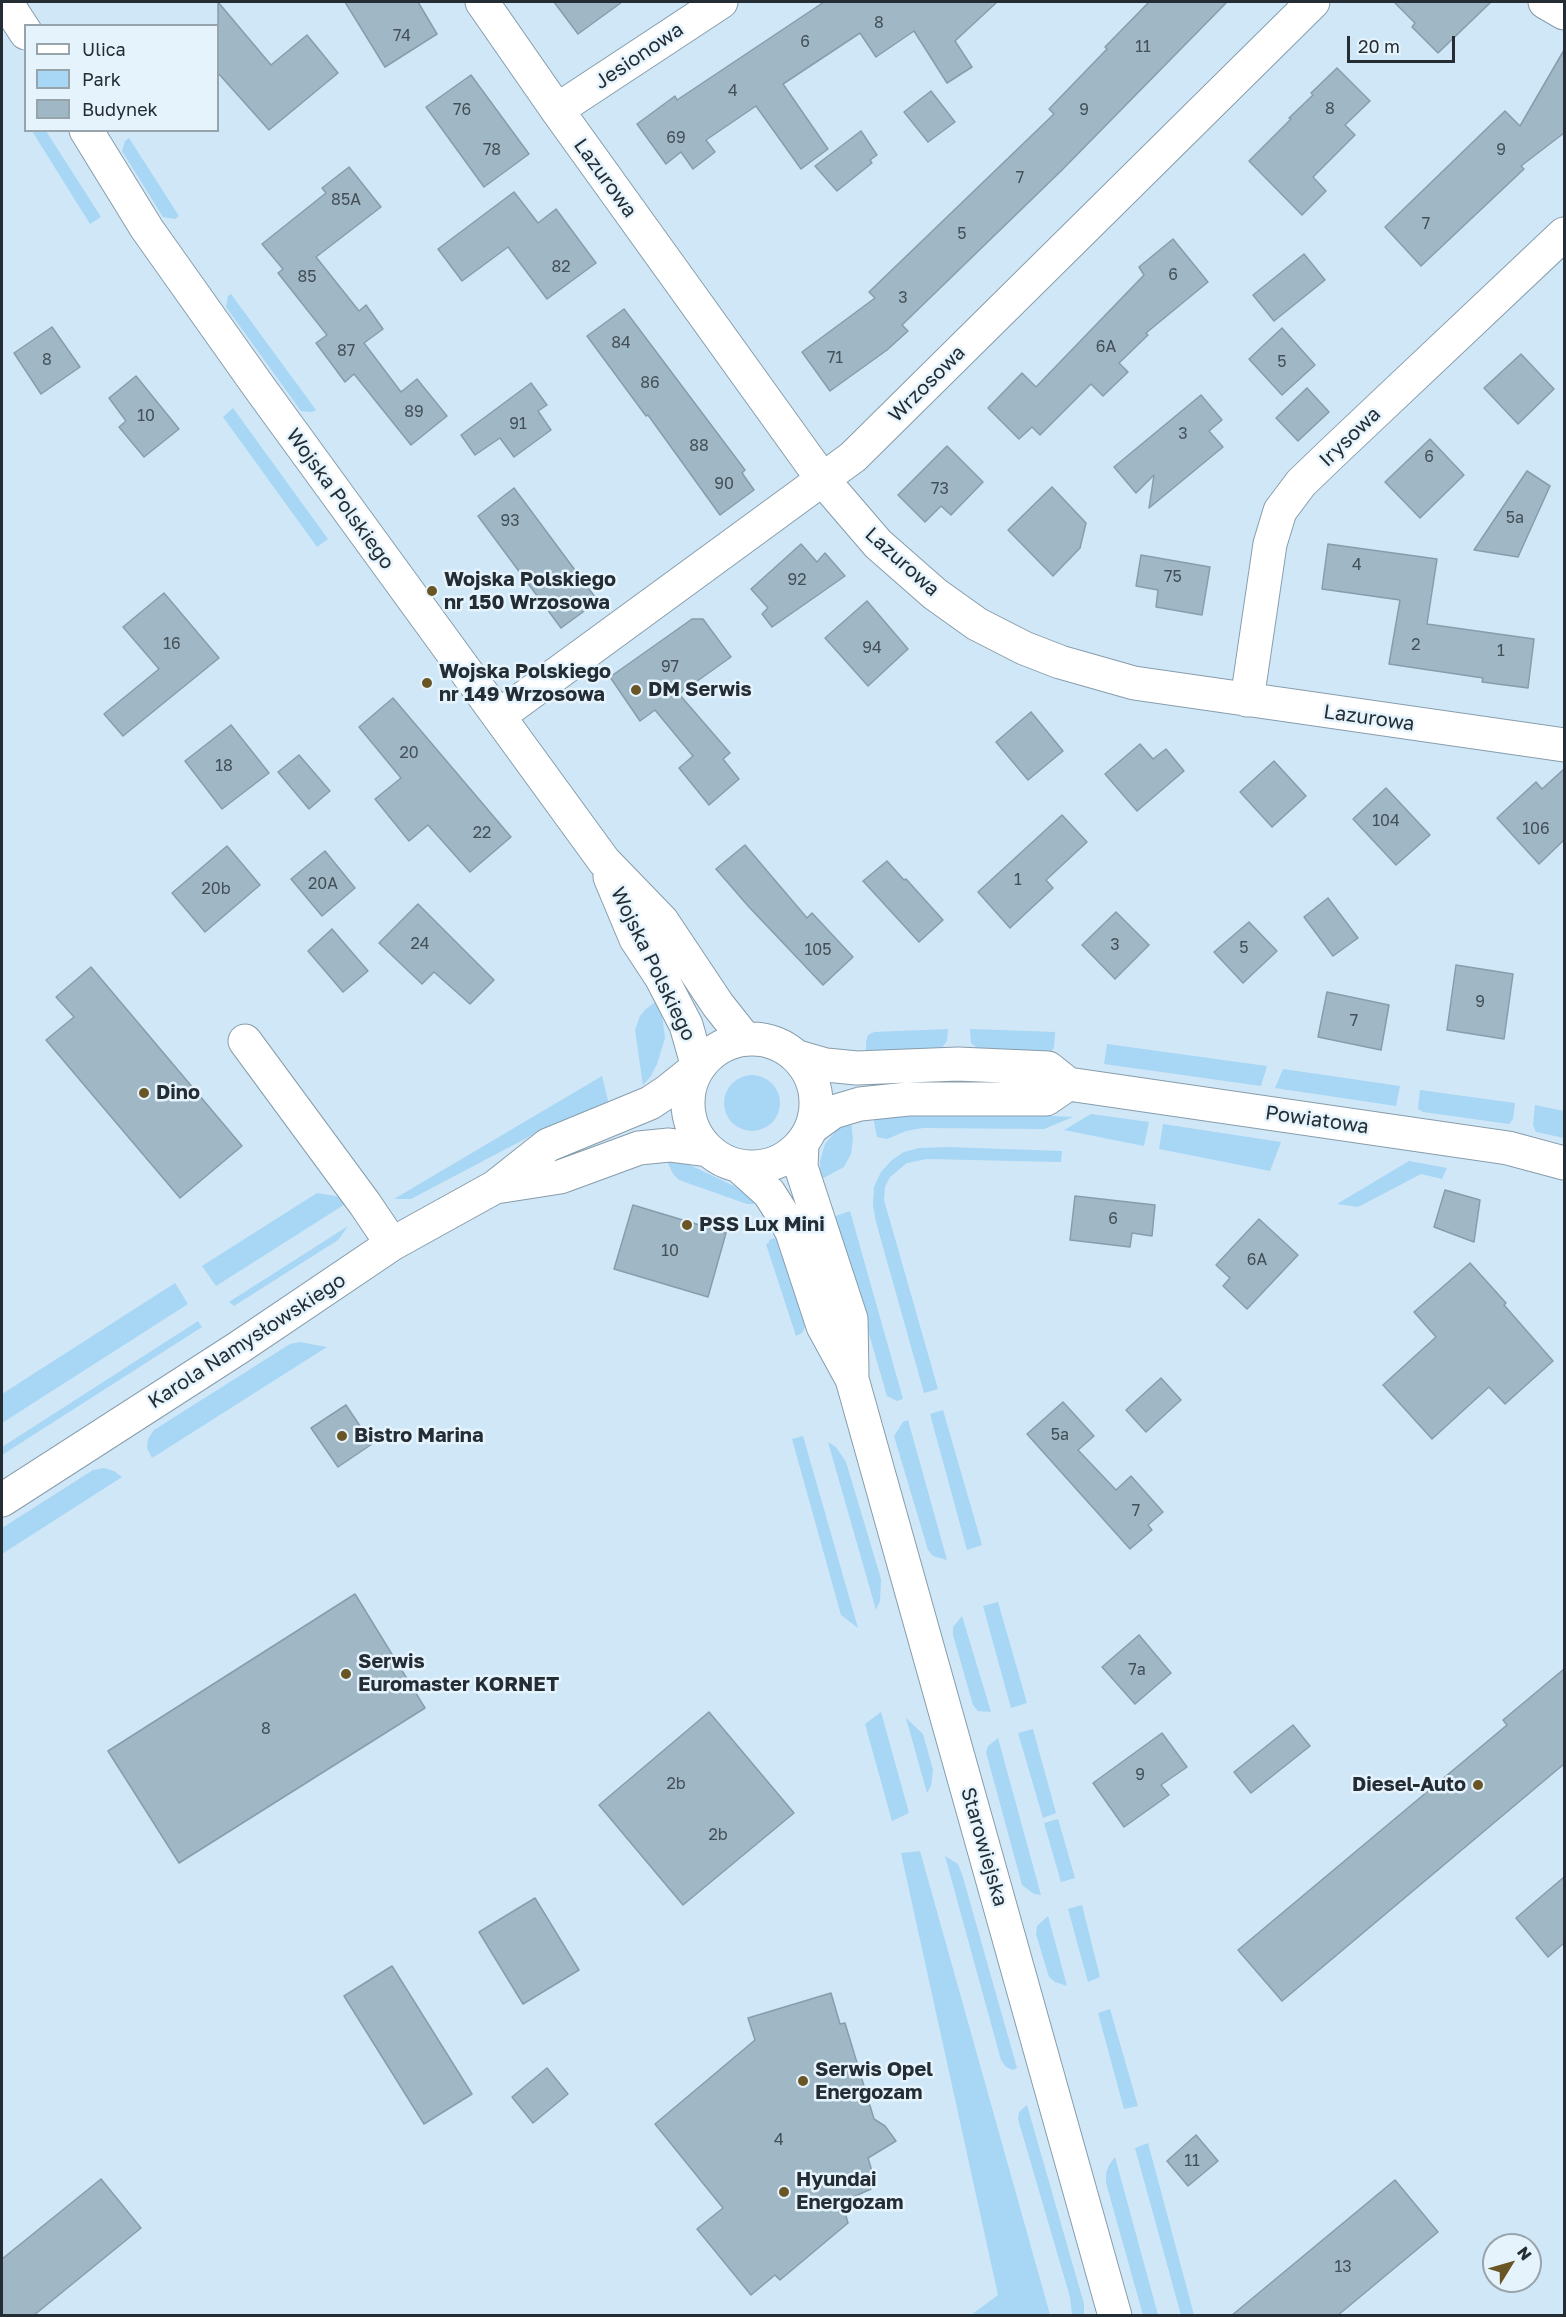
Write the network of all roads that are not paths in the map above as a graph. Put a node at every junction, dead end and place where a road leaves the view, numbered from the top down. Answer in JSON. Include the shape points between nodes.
{"nodes":[{"id":1,"x":6,"y":2,"type":"edge"},
{"id":2,"x":482,"y":2,"type":"edge"},
{"id":3,"x":721,"y":2,"type":"edge"},
{"id":4,"x":1312,"y":2,"type":"edge"},
{"id":5,"x":1545,"y":2,"type":"edge"},
{"id":6,"x":1564,"y":12,"type":"edge"},
{"id":7,"x":24,"y":30,"type":"edge"},
{"id":8,"x":557,"y":110,"type":"junction"},
{"id":9,"x":87,"y":132,"type":"edge"},
{"id":10,"x":1564,"y":234,"type":"edge"},
{"id":11,"x":823,"y":480,"type":"junction"},
{"id":12,"x":1247,"y":700,"type":"junction"},
{"id":13,"x":499,"y":716,"type":"junction"},
{"id":14,"x":1564,"y":745,"type":"edge"},
{"id":15,"x":604,"y":861,"type":"junction"},
{"id":16,"x":746,"y":1039,"type":"junction"},
{"id":17,"x":245,"y":1041,"type":"dead end"},
{"id":18,"x":798,"y":1057,"type":"junction"},
{"id":19,"x":698,"y":1067,"type":"junction"},
{"id":20,"x":1068,"y":1084,"type":"junction"},
{"id":21,"x":806,"y":1136,"type":"junction"},
{"id":22,"x":708,"y":1150,"type":"junction"},
{"id":23,"x":1564,"y":1163,"type":"edge"},
{"id":24,"x":739,"y":1166,"type":"junction"},
{"id":25,"x":495,"y":1187,"type":"junction"},
{"id":26,"x":392,"y":1244,"type":"junction"},
{"id":27,"x":852,"y":1379,"type":"junction"},
{"id":28,"x":2,"y":1500,"type":"edge"},
{"id":29,"x":1114,"y":2316,"type":"edge"}],
"edges":[{"from":1,"to":7,"type":"street"},
{"from":2,"to":8,"type":"street","name":"Lazurowa"},
{"from":3,"to":8,"type":"street","name":"Jesionowa"},
{"from":4,"to":11,"type":"street","name":"Wrzosowa","via":[[864,446]]},
{"from":5,"to":6,"type":"street"},
{"from":8,"to":11,"type":"street","name":"Lazurowa"},
{"from":9,"to":13,"type":"street","name":"Wojska Polskiego","via":[[198,302]]},
{"from":10,"to":12,"type":"street","name":"Irysowa","via":[[1301,483],[1284,505],[1270,544]]},
{"from":11,"to":12,"type":"street","name":"Lazurowa","via":[[897,562],[1002,638],[1107,676]]},
{"from":11,"to":13,"type":"street","name":"Wrzosowa"},
{"from":12,"to":14,"type":"street","name":"Lazurowa"},
{"from":13,"to":15,"type":"street","name":"Wojska Polskiego"},
{"from":15,"to":16,"type":"street","name":"Wojska Polskiego","via":[[662,921],[718,1005]]},
{"from":15,"to":19,"type":"street","name":"Wojska Polskiego","via":[[636,939],[686,1025]]},
{"from":16,"to":18,"type":"street","via":[[782,1046]]},
{"from":16,"to":19,"type":"street","via":[[727,1043]]},
{"from":17,"to":26,"type":"street"},
{"from":18,"to":20,"type":"street","name":"Powiatowa","via":[[856,1068],[958,1064],[1048,1068]]},
{"from":18,"to":21,"type":"street","via":[[815,1090],[816,1109]]},
{"from":19,"to":22,"type":"street","via":[[687,1103],[697,1136]]},
{"from":19,"to":25,"type":"street","name":"Karola Namysłowskiego","via":[[650,1103],[548,1145]]},
{"from":20,"to":21,"type":"street","via":[[1046,1099],[918,1099],[860,1104],[833,1112]]},
{"from":20,"to":23,"type":"street","name":"Powiatowa","via":[[1508,1148]]},
{"from":21,"to":24,"type":"street","via":[[789,1156],[773,1164]]},
{"from":21,"to":27,"type":"street","name":"Starowiejska","via":[[801,1167],[851,1319]]},
{"from":22,"to":24,"type":"street"},
{"from":22,"to":25,"type":"street","name":"Karola Namysłowskiego","via":[[656,1145],[560,1177]]},
{"from":24,"to":27,"type":"street","name":"Starowiejska","via":[[769,1193],[783,1215],[823,1326]]},
{"from":25,"to":26,"type":"street","name":"Karola Namysłowskiego"},
{"from":26,"to":28,"type":"street","name":"Karola Namysłowskiego"},
{"from":27,"to":29,"type":"street","name":"Starowiejska"}]}
